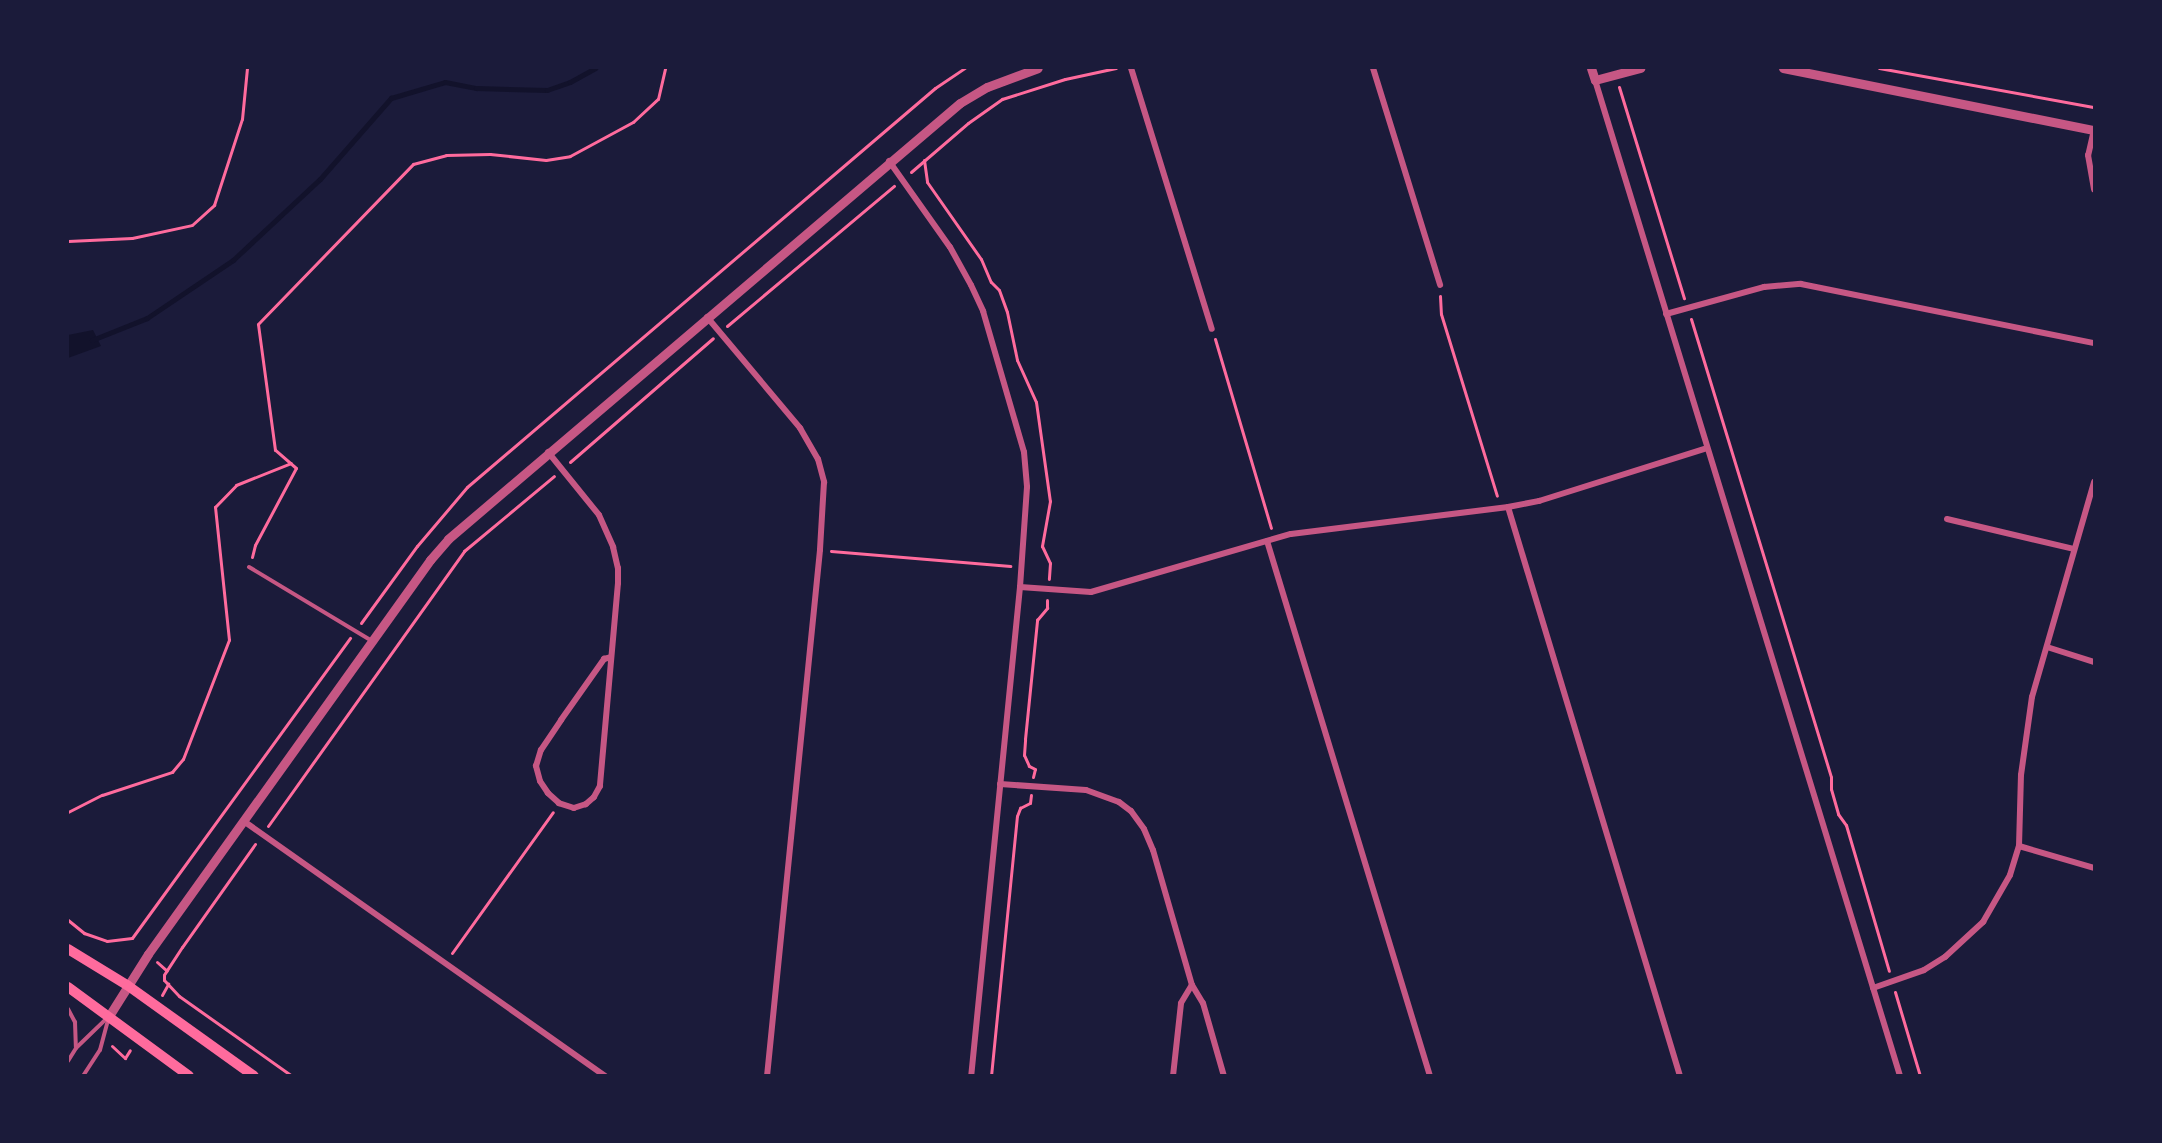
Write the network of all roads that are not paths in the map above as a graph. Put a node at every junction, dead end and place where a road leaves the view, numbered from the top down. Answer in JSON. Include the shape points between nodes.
{"nodes":[{"id":1,"x":1038,"y":68,"type":"edge"},
{"id":2,"x":1131,"y":68,"type":"edge"},
{"id":3,"x":1373,"y":68,"type":"edge"},
{"id":4,"x":1591,"y":68,"type":"edge"},
{"id":5,"x":1640,"y":68,"type":"edge"},
{"id":6,"x":1783,"y":68,"type":"edge"},
{"id":7,"x":1595,"y":80,"type":"junction"},
{"id":8,"x":2094,"y":130,"type":"edge"},
{"id":9,"x":889,"y":161,"type":"junction"},
{"id":10,"x":2094,"y":189,"type":"edge"},
{"id":11,"x":1440,"y":285,"type":"road end"},
{"id":12,"x":1666,"y":314,"type":"junction"},
{"id":13,"x":706,"y":316,"type":"junction"},
{"id":14,"x":1212,"y":328,"type":"road end"},
{"id":15,"x":2094,"y":343,"type":"edge"},
{"id":16,"x":1707,"y":448,"type":"junction"},
{"id":17,"x":548,"y":451,"type":"junction"},
{"id":18,"x":2094,"y":482,"type":"edge"},
{"id":19,"x":1508,"y":507,"type":"junction"},
{"id":20,"x":1947,"y":519,"type":"dead end"},
{"id":21,"x":1268,"y":541,"type":"junction"},
{"id":22,"x":2074,"y":549,"type":"junction"},
{"id":23,"x":249,"y":567,"type":"road end"},
{"id":24,"x":1020,"y":587,"type":"junction"},
{"id":25,"x":372,"y":641,"type":"junction"},
{"id":26,"x":2047,"y":647,"type":"junction"},
{"id":27,"x":611,"y":657,"type":"junction"},
{"id":28,"x":2094,"y":662,"type":"edge"},
{"id":29,"x":1000,"y":784,"type":"junction"},
{"id":30,"x":245,"y":822,"type":"junction"},
{"id":31,"x":2019,"y":846,"type":"junction"},
{"id":32,"x":2094,"y":868,"type":"edge"},
{"id":33,"x":68,"y":949,"type":"edge"},
{"id":34,"x":127,"y":985,"type":"junction"},
{"id":35,"x":1192,"y":986,"type":"junction"},
{"id":36,"x":68,"y":987,"type":"edge"},
{"id":37,"x":1873,"y":988,"type":"junction"},
{"id":38,"x":68,"y":1009,"type":"edge"},
{"id":39,"x":109,"y":1016,"type":"junction"},
{"id":40,"x":76,"y":1048,"type":"junction"},
{"id":41,"x":68,"y":1061,"type":"edge"},
{"id":42,"x":83,"y":1076,"type":"edge"},
{"id":43,"x":189,"y":1076,"type":"edge"},
{"id":44,"x":254,"y":1076,"type":"edge"},
{"id":45,"x":605,"y":1076,"type":"edge"},
{"id":46,"x":767,"y":1076,"type":"edge"},
{"id":47,"x":971,"y":1076,"type":"edge"},
{"id":48,"x":1173,"y":1076,"type":"edge"},
{"id":49,"x":1224,"y":1076,"type":"edge"},
{"id":50,"x":1431,"y":1076,"type":"edge"},
{"id":51,"x":1680,"y":1076,"type":"edge"},
{"id":52,"x":1900,"y":1076,"type":"edge"}],
"edges":[{"from":1,"to":9,"type":"street","via":[[974,93]]},
{"from":2,"to":14,"type":"street"},
{"from":3,"to":11,"type":"street"},
{"from":4,"to":7,"type":"street"},
{"from":5,"to":7,"type":"street"},
{"from":6,"to":8,"type":"street"},
{"from":7,"to":12,"type":"street"},
{"from":8,"to":10,"type":"street","via":[[2088,155]]},
{"from":9,"to":13,"type":"street"},
{"from":9,"to":24,"type":"street","via":[[950,247],[972,285],[985,320],[1024,452],[1027,488]]},
{"from":12,"to":15,"type":"street","via":[[1764,286],[1801,284]]},
{"from":12,"to":16,"type":"street"},
{"from":13,"to":17,"type":"street"},
{"from":13,"to":46,"type":"street","via":[[800,428],[818,459],[824,482]]},
{"from":16,"to":19,"type":"street","via":[[1539,501]]},
{"from":16,"to":37,"type":"street"},
{"from":17,"to":25,"type":"street","via":[[448,539]]},
{"from":17,"to":27,"type":"street","via":[[599,515],[617,558]]},
{"from":18,"to":22,"type":"street"},
{"from":19,"to":21,"type":"street","via":[[1315,530]]},
{"from":19,"to":51,"type":"street"},
{"from":20,"to":22,"type":"street"},
{"from":21,"to":24,"type":"street","via":[[1090,592]]},
{"from":21,"to":50,"type":"street"},
{"from":22,"to":26,"type":"street"},
{"from":23,"to":25,"type":"lane"},
{"from":24,"to":29,"type":"street"},
{"from":25,"to":30,"type":"street"},
{"from":26,"to":28,"type":"street"},
{"from":26,"to":31,"type":"street","via":[[2025,736]]},
{"from":27,"to":27,"type":"street","via":[[604,659],[541,750],[536,766],[548,793],[559,803],[574,808],[586,804],[600,786]]},
{"from":29,"to":35,"type":"street","via":[[1086,790],[1119,802],[1131,811],[1153,850]]},
{"from":29,"to":47,"type":"street"},
{"from":30,"to":34,"type":"street"},
{"from":30,"to":45,"type":"street"},
{"from":31,"to":32,"type":"street"},
{"from":31,"to":37,"type":"street","via":[[2010,875],[1983,922],[1945,957],[1924,970]]},
{"from":33,"to":34,"type":"main road"},
{"from":34,"to":39,"type":"street"},
{"from":34,"to":44,"type":"main road"},
{"from":35,"to":48,"type":"street","via":[[1181,1003]]},
{"from":35,"to":49,"type":"street","via":[[1203,1003]]},
{"from":36,"to":39,"type":"main road"},
{"from":37,"to":52,"type":"street"},
{"from":38,"to":40,"type":"lane","via":[[75,1022]]},
{"from":39,"to":40,"type":"lane"},
{"from":39,"to":42,"type":"lane","via":[[100,1050]]},
{"from":39,"to":43,"type":"main road"},
{"from":40,"to":41,"type":"lane"}]}
